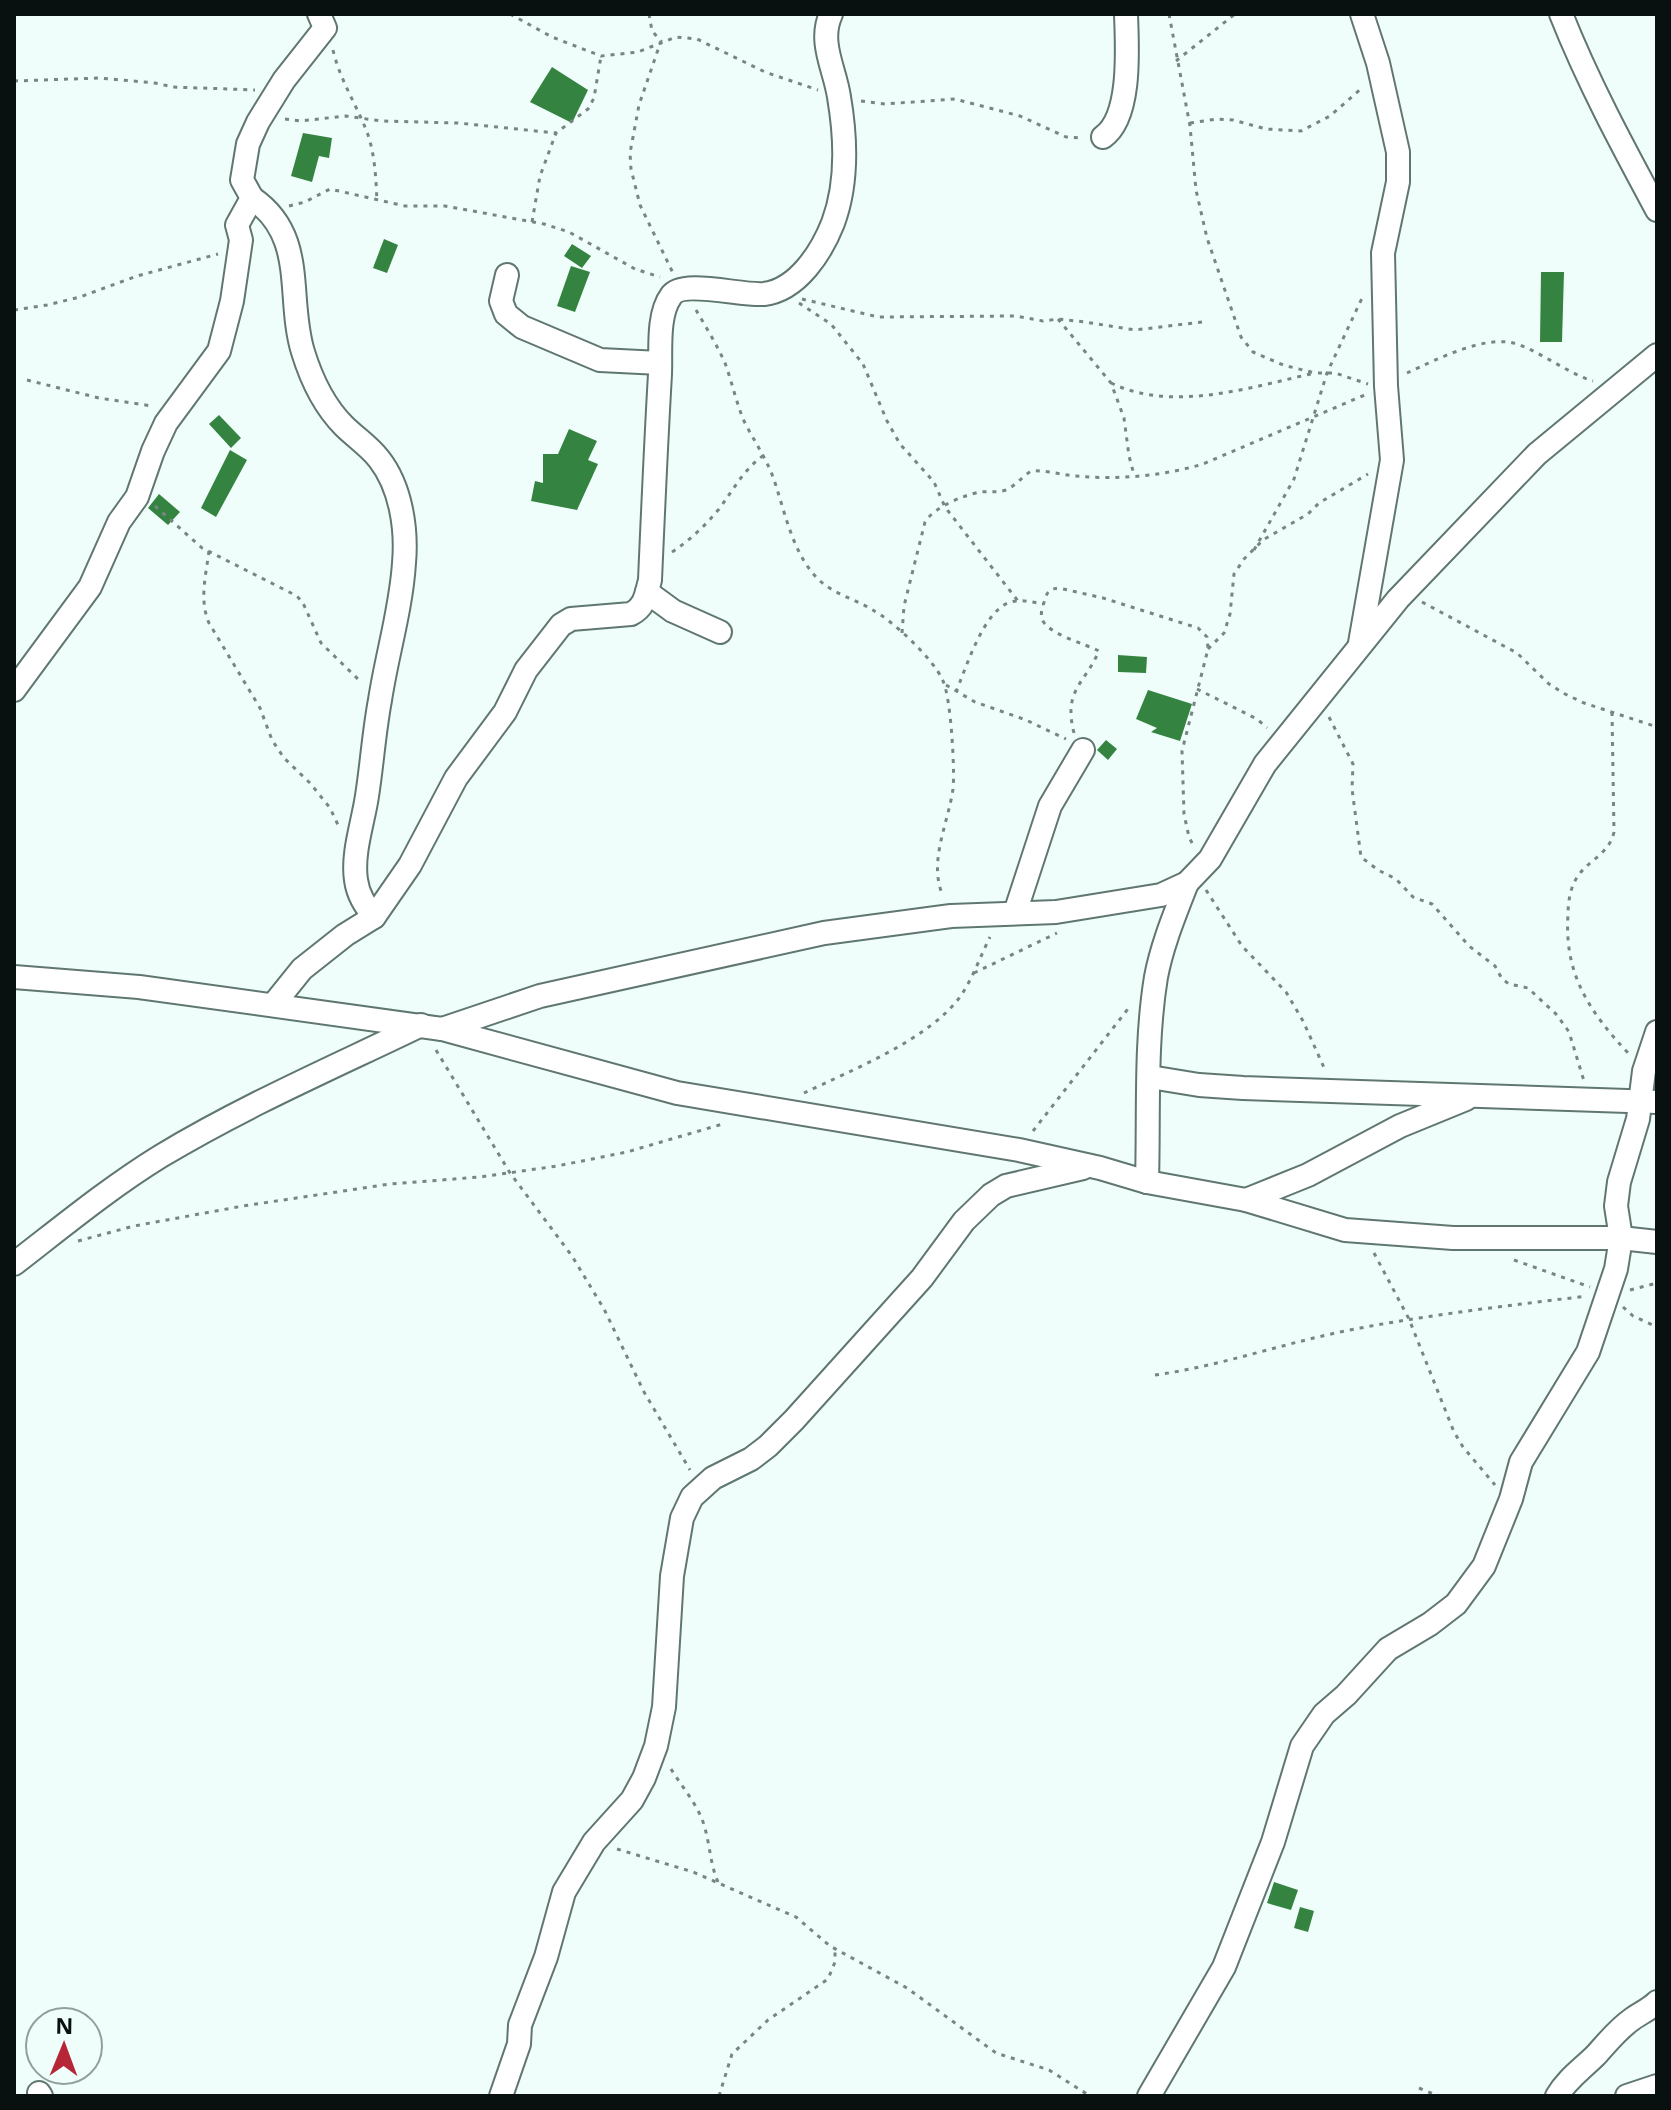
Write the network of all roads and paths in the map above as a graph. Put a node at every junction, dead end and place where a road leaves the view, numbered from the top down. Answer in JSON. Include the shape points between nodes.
{"nodes":[{"id":1,"x":510,"y":14,"type":"edge"},
{"id":2,"x":649,"y":14,"type":"edge"},
{"id":3,"x":831,"y":14,"type":"edge"},
{"id":4,"x":1126,"y":14,"type":"edge"},
{"id":5,"x":1169,"y":14,"type":"edge"},
{"id":6,"x":1235,"y":14,"type":"edge"},
{"id":7,"x":1362,"y":14,"type":"edge"},
{"id":8,"x":1561,"y":14,"type":"edge"},
{"id":9,"x":322,"y":21,"type":"edge"},
{"id":10,"x":661,"y":41,"type":"junction"},
{"id":11,"x":601,"y":56,"type":"junction"},
{"id":12,"x":1176,"y":61,"type":"junction"},
{"id":13,"x":1378,"y":63,"type":"junction"},
{"id":14,"x":14,"y":81,"type":"edge"},
{"id":15,"x":275,"y":92,"type":"junction"},
{"id":16,"x":839,"y":94,"type":"junction"},
{"id":17,"x":262,"y":115,"type":"junction"},
{"id":18,"x":358,"y":117,"type":"junction"},
{"id":19,"x":1190,"y":123,"type":"junction"},
{"id":20,"x":556,"y":133,"type":"junction"},
{"id":21,"x":1103,"y":137,"type":"joint"},
{"id":22,"x":377,"y":202,"type":"junction"},
{"id":23,"x":260,"y":204,"type":"junction"},
{"id":24,"x":1657,"y":210,"type":"edge"},
{"id":25,"x":532,"y":222,"type":"junction"},
{"id":26,"x":241,"y":240,"type":"junction"},
{"id":27,"x":507,"y":275,"type":"dead end"},
{"id":28,"x":681,"y":287,"type":"junction"},
{"id":29,"x":1364,"y":294,"type":"dead end"},
{"id":30,"x":14,"y":310,"type":"edge"},
{"id":31,"x":1058,"y":319,"type":"junction"},
{"id":32,"x":1202,"y":322,"type":"dead end"},
{"id":33,"x":1657,"y":355,"type":"edge"},
{"id":34,"x":660,"y":363,"type":"junction"},
{"id":35,"x":1315,"y":373,"type":"junction"},
{"id":36,"x":1327,"y":373,"type":"junction"},
{"id":37,"x":27,"y":380,"type":"dead end"},
{"id":38,"x":1111,"y":383,"type":"junction"},
{"id":39,"x":1384,"y":386,"type":"junction"},
{"id":40,"x":1618,"y":388,"type":"junction"},
{"id":41,"x":175,"y":409,"type":"junction"},
{"id":42,"x":1313,"y":417,"type":"junction"},
{"id":43,"x":764,"y":455,"type":"junction"},
{"id":44,"x":1392,"y":460,"type":"junction"},
{"id":45,"x":1134,"y":475,"type":"junction"},
{"id":46,"x":140,"y":491,"type":"junction"},
{"id":47,"x":945,"y":507,"type":"junction"},
{"id":48,"x":1254,"y":550,"type":"junction"},
{"id":49,"x":209,"y":551,"type":"junction"},
{"id":50,"x":648,"y":586,"type":"junction"},
{"id":51,"x":1405,"y":592,"type":"junction"},
{"id":52,"x":1018,"y":601,"type":"junction"},
{"id":53,"x":1044,"y":604,"type":"junction"},
{"id":54,"x":720,"y":632,"type":"dead end"},
{"id":55,"x":902,"y":635,"type":"junction"},
{"id":56,"x":1360,"y":644,"type":"junction"},
{"id":57,"x":1208,"y":649,"type":"junction"},
{"id":58,"x":941,"y":678,"type":"junction"},
{"id":59,"x":1197,"y":689,"type":"junction"},
{"id":60,"x":14,"y":690,"type":"edge"},
{"id":61,"x":956,"y":692,"type":"junction"},
{"id":62,"x":1319,"y":696,"type":"junction"},
{"id":63,"x":379,"y":704,"type":"junction"},
{"id":64,"x":1612,"y":712,"type":"junction"},
{"id":65,"x":1657,"y":727,"type":"edge"},
{"id":66,"x":1283,"y":742,"type":"junction"},
{"id":67,"x":1083,"y":750,"type":"dead end"},
{"id":68,"x":341,"y":831,"type":"dead end"},
{"id":69,"x":1197,"y":874,"type":"junction"},
{"id":70,"x":1013,"y":913,"type":"junction"},
{"id":71,"x":951,"y":916,"type":"junction"},
{"id":72,"x":374,"y":917,"type":"junction"},
{"id":73,"x":1057,"y":933,"type":"dead end"},
{"id":74,"x":974,"y":973,"type":"junction"},
{"id":75,"x":1157,"y":974,"type":"junction"},
{"id":76,"x":14,"y":977,"type":"edge"},
{"id":77,"x":273,"y":1005,"type":"junction"},
{"id":78,"x":432,"y":1027,"type":"junction"},
{"id":79,"x":1657,"y":1032,"type":"edge"},
{"id":80,"x":1150,"y":1077,"type":"junction"},
{"id":81,"x":1334,"y":1090,"type":"junction"},
{"id":82,"x":1476,"y":1095,"type":"junction"},
{"id":83,"x":1648,"y":1096,"type":"edge"},
{"id":84,"x":1566,"y":1099,"type":"junction"},
{"id":85,"x":1590,"y":1100,"type":"junction"},
{"id":86,"x":771,"y":1109,"type":"junction"},
{"id":87,"x":730,"y":1122,"type":"dead end"},
{"id":88,"x":1019,"y":1150,"type":"junction"},
{"id":89,"x":1090,"y":1166,"type":"junction"},
{"id":90,"x":510,"y":1173,"type":"junction"},
{"id":91,"x":1147,"y":1182,"type":"junction"},
{"id":92,"x":1246,"y":1200,"type":"junction"},
{"id":93,"x":1363,"y":1232,"type":"junction"},
{"id":94,"x":1621,"y":1238,"type":"junction"},
{"id":95,"x":1657,"y":1242,"type":"edge"},
{"id":96,"x":73,"y":1243,"type":"dead end"},
{"id":97,"x":1509,"y":1258,"type":"dead end"},
{"id":98,"x":14,"y":1264,"type":"edge"},
{"id":99,"x":1608,"y":1293,"type":"junction"},
{"id":100,"x":1409,"y":1319,"type":"junction"},
{"id":101,"x":1657,"y":1327,"type":"edge"},
{"id":102,"x":1155,"y":1375,"type":"dead end"},
{"id":103,"x":700,"y":1488,"type":"junction"},
{"id":104,"x":1511,"y":1499,"type":"junction"},
{"id":105,"x":658,"y":1737,"type":"junction"},
{"id":106,"x":594,"y":1842,"type":"junction"},
{"id":107,"x":718,"y":1882,"type":"junction"},
{"id":108,"x":835,"y":1949,"type":"junction"},
{"id":109,"x":1657,"y":2002,"type":"edge"},
{"id":110,"x":1657,"y":2086,"type":"edge"},
{"id":111,"x":1419,"y":2088,"type":"dead end"},
{"id":112,"x":501,"y":2096,"type":"edge"},
{"id":113,"x":719,"y":2096,"type":"edge"},
{"id":114,"x":1090,"y":2096,"type":"edge"},
{"id":115,"x":1149,"y":2096,"type":"edge"},
{"id":116,"x":1438,"y":2096,"type":"edge"},
{"id":117,"x":1557,"y":2096,"type":"edge"},
{"id":118,"x":1627,"y":2096,"type":"edge"}],
"edges":[{"from":1,"to":11,"type":"path"},
{"from":2,"to":10,"type":"path","via":[[652,31]]},
{"from":3,"to":16,"type":"street","via":[[826,33]]},
{"from":4,"to":21,"type":"street","via":[[1118,118]]},
{"from":5,"to":12,"type":"path"},
{"from":6,"to":12,"type":"path"},
{"from":7,"to":13,"type":"street"},
{"from":8,"to":24,"type":"street","via":[[1613,131]]},
{"from":9,"to":15,"type":"street","via":[[308,51]]},
{"from":9,"to":18,"type":"path"},
{"from":10,"to":11,"type":"path","via":[[638,52]]},
{"from":10,"to":16,"type":"path","via":[[697,39],[765,72]]},
{"from":10,"to":25,"type":"path","via":[[639,105],[631,169],[640,205],[676,279],[646,274],[569,232]]},
{"from":11,"to":20,"type":"path","via":[[588,109]]},
{"from":12,"to":19,"type":"path"},
{"from":13,"to":19,"type":"path","via":[[1363,87],[1307,130],[1217,119]]},
{"from":13,"to":39,"type":"street","via":[[1398,152],[1398,182],[1383,253]]},
{"from":14,"to":15,"type":"path","via":[[99,78]]},
{"from":15,"to":17,"type":"street"},
{"from":16,"to":21,"type":"path","via":[[885,104],[955,99],[1020,116],[1066,137]]},
{"from":16,"to":28,"type":"street","via":[[845,145],[840,193],[815,258],[767,294]]},
{"from":17,"to":18,"type":"path","via":[[300,121]]},
{"from":17,"to":23,"type":"street","via":[[248,144],[242,180]]},
{"from":18,"to":20,"type":"path"},
{"from":18,"to":22,"type":"path","via":[[367,132]]},
{"from":19,"to":35,"type":"path","via":[[1207,238],[1241,337],[1253,352]]},
{"from":20,"to":25,"type":"path","via":[[540,176]]},
{"from":22,"to":23,"type":"path","via":[[330,189],[305,202]]},
{"from":22,"to":25,"type":"path","via":[[445,206]]},
{"from":23,"to":26,"type":"street","via":[[237,225]]},
{"from":23,"to":63,"type":"street","via":[[280,224],[292,262],[297,328],[326,405],[379,459],[401,514],[404,563]]},
{"from":26,"to":30,"type":"path","via":[[196,262],[80,297]]},
{"from":26,"to":41,"type":"street","via":[[219,351]]},
{"from":27,"to":34,"type":"street","via":[[501,301],[506,314],[522,327],[600,360]]},
{"from":28,"to":34,"type":"street","via":[[665,308]]},
{"from":28,"to":43,"type":"path","via":[[724,362],[744,420]]},
{"from":29,"to":36,"type":"path"},
{"from":31,"to":32,"type":"path","via":[[1135,330]]},
{"from":31,"to":38,"type":"path"},
{"from":31,"to":47,"type":"path","via":[[878,317],[793,298],[831,324],[863,364],[893,433],[934,482]]},
{"from":33,"to":40,"type":"street"},
{"from":34,"to":50,"type":"street"},
{"from":35,"to":36,"type":"path"},
{"from":35,"to":38,"type":"path","via":[[1217,394],[1149,394]]},
{"from":36,"to":39,"type":"path"},
{"from":36,"to":42,"type":"path"},
{"from":37,"to":41,"type":"path"},
{"from":38,"to":45,"type":"path","via":[[1124,418]]},
{"from":39,"to":40,"type":"path","via":[[1444,356],[1501,342],[1516,343],[1588,380]]},
{"from":39,"to":42,"type":"path"},
{"from":39,"to":44,"type":"street"},
{"from":40,"to":51,"type":"street","via":[[1537,454]]},
{"from":41,"to":46,"type":"street"},
{"from":42,"to":45,"type":"path","via":[[1203,464]]},
{"from":42,"to":48,"type":"path","via":[[1294,479]]},
{"from":43,"to":50,"type":"path","via":[[747,467],[711,518],[666,556]]},
{"from":43,"to":55,"type":"path","via":[[784,518],[817,578],[872,609]]},
{"from":44,"to":48,"type":"path"},
{"from":44,"to":56,"type":"street"},
{"from":45,"to":47,"type":"path","via":[[1031,471],[1011,488],[970,494]]},
{"from":46,"to":49,"type":"path"},
{"from":46,"to":60,"type":"street","via":[[119,522],[90,587]]},
{"from":47,"to":52,"type":"path"},
{"from":47,"to":55,"type":"path","via":[[925,522]]},
{"from":48,"to":57,"type":"path","via":[[1234,574],[1224,633]]},
{"from":49,"to":63,"type":"path","via":[[297,596],[321,643]]},
{"from":49,"to":68,"type":"path","via":[[204,612],[209,623],[260,708],[272,740],[330,808]]},
{"from":50,"to":54,"type":"street","via":[[673,611]]},
{"from":50,"to":72,"type":"street","via":[[639,610],[571,619],[546,643],[505,712],[456,778],[410,865]]},
{"from":51,"to":56,"type":"street"},
{"from":51,"to":64,"type":"path","via":[[1517,653],[1565,694]]},
{"from":52,"to":53,"type":"path"},
{"from":52,"to":61,"type":"path","via":[[1001,606],[988,622]]},
{"from":53,"to":57,"type":"path","via":[[1047,594],[1059,588],[1103,598],[1198,628],[1207,637]]},
{"from":53,"to":61,"type":"path","via":[[1042,622],[1099,651],[1073,692],[1071,720],[1077,742]]},
{"from":55,"to":58,"type":"path"},
{"from":56,"to":62,"type":"street"},
{"from":57,"to":59,"type":"path"},
{"from":58,"to":61,"type":"path"},
{"from":58,"to":71,"type":"path","via":[[954,761],[938,886]]},
{"from":59,"to":66,"type":"path","via":[[1257,719]]},
{"from":59,"to":69,"type":"path","via":[[1182,751],[1181,782]]},
{"from":62,"to":66,"type":"street"},
{"from":62,"to":85,"type":"path","via":[[1353,764],[1361,857],[1413,897],[1432,904],[1502,979],[1528,988],[1557,1015],[1569,1032]]},
{"from":63,"to":72,"type":"street","via":[[354,863],[359,896]]},
{"from":64,"to":65,"type":"path"},
{"from":64,"to":83,"type":"path","via":[[1612,842],[1576,878],[1566,941],[1573,974]]},
{"from":66,"to":69,"type":"street"},
{"from":67,"to":70,"type":"street","via":[[1050,806]]},
{"from":69,"to":70,"type":"street","via":[[1161,895],[1056,912]]},
{"from":69,"to":75,"type":"street","via":[[1168,932]]},
{"from":69,"to":81,"type":"path","via":[[1242,946],[1286,992]]},
{"from":70,"to":71,"type":"street"},
{"from":70,"to":74,"type":"path","via":[[989,938]]},
{"from":71,"to":78,"type":"street","via":[[824,933],[607,979]]},
{"from":72,"to":77,"type":"street","via":[[302,969]]},
{"from":73,"to":74,"type":"path"},
{"from":74,"to":86,"type":"path","via":[[940,1019],[915,1037]]},
{"from":75,"to":80,"type":"street"},
{"from":75,"to":88,"type":"path"},
{"from":76,"to":77,"type":"street"},
{"from":77,"to":78,"type":"street"},
{"from":78,"to":86,"type":"street","via":[[677,1093]]},
{"from":78,"to":90,"type":"path"},
{"from":78,"to":98,"type":"street","via":[[235,1115],[163,1155],[122,1180]]},
{"from":79,"to":83,"type":"street"},
{"from":80,"to":81,"type":"street","via":[[1199,1085]]},
{"from":80,"to":91,"type":"street"},
{"from":81,"to":82,"type":"street"},
{"from":82,"to":84,"type":"street"},
{"from":82,"to":92,"type":"street"},
{"from":83,"to":84,"type":"street"},
{"from":83,"to":85,"type":"street"},
{"from":83,"to":94,"type":"street","via":[[1619,1182]]},
{"from":84,"to":85,"type":"street"},
{"from":86,"to":88,"type":"street"},
{"from":87,"to":90,"type":"path","via":[[627,1152]]},
{"from":88,"to":89,"type":"street"},
{"from":89,"to":91,"type":"street"},
{"from":89,"to":103,"type":"street","via":[[1006,1186],[991,1195],[794,1420],[751,1459]]},
{"from":90,"to":96,"type":"path","via":[[243,1206]]},
{"from":90,"to":103,"type":"path","via":[[604,1309]]},
{"from":91,"to":92,"type":"street"},
{"from":92,"to":93,"type":"street"},
{"from":93,"to":94,"type":"street"},
{"from":93,"to":100,"type":"path"},
{"from":94,"to":95,"type":"street"},
{"from":94,"to":99,"type":"street"},
{"from":97,"to":99,"type":"path"},
{"from":99,"to":100,"type":"path"},
{"from":99,"to":101,"type":"path","via":[[1633,1316]]},
{"from":99,"to":104,"type":"street","via":[[1588,1352],[1521,1462]]},
{"from":100,"to":102,"type":"path"},
{"from":100,"to":104,"type":"path","via":[[1454,1432],[1491,1482]]},
{"from":103,"to":105,"type":"street","via":[[682,1518],[677,1542]]},
{"from":104,"to":115,"type":"street","via":[[1484,1566],[1456,1604],[1388,1649],[1311,1730],[1224,1967]]},
{"from":105,"to":106,"type":"street","via":[[632,1800]]},
{"from":105,"to":107,"type":"path","via":[[665,1761],[699,1811]]},
{"from":106,"to":107,"type":"path"},
{"from":106,"to":112,"type":"street","via":[[564,1892]]},
{"from":107,"to":108,"type":"path","via":[[796,1917]]},
{"from":108,"to":113,"type":"path","via":[[828,1979],[777,2013],[732,2054]]},
{"from":108,"to":114,"type":"path","via":[[907,1988],[996,2053],[1049,2070]]},
{"from":109,"to":117,"type":"street","via":[[1608,2039]]},
{"from":110,"to":118,"type":"street"},
{"from":111,"to":116,"type":"path"}]}
